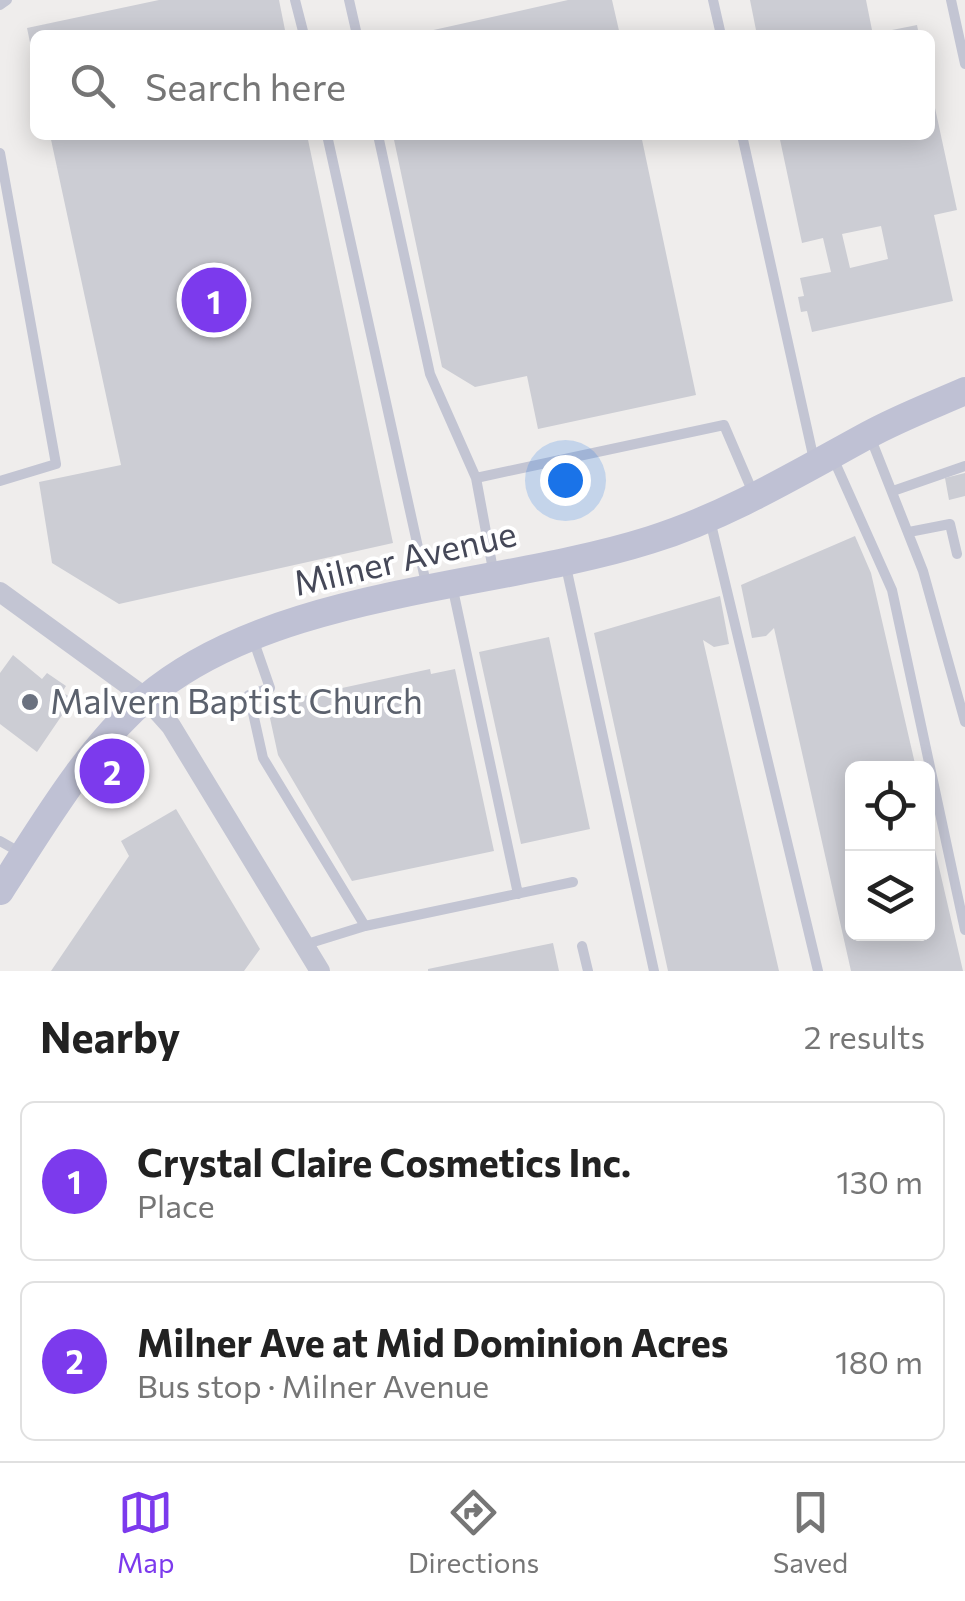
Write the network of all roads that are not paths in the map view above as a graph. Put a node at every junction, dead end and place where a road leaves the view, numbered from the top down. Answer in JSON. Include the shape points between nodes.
{"nodes":[{"id":1,"x":7,"y":0,"type":"edge"},
{"id":2,"x":296,"y":0,"type":"edge"},
{"id":3,"x":349,"y":0,"type":"edge"},
{"id":4,"x":713,"y":0,"type":"edge"},
{"id":5,"x":951,"y":0,"type":"edge"},
{"id":6,"x":0,"y":5,"type":"edge"},
{"id":7,"x":303,"y":30,"type":"edge"},
{"id":8,"x":356,"y":30,"type":"edge"},
{"id":9,"x":720,"y":30,"type":"edge"},
{"id":10,"x":965,"y":64,"type":"edge"},
{"id":11,"x":327,"y":140,"type":"edge"},
{"id":12,"x":379,"y":140,"type":"edge"},
{"id":13,"x":743,"y":140,"type":"edge"},
{"id":14,"x":0,"y":153,"type":"edge"},
{"id":15,"x":965,"y":391,"type":"edge"},
{"id":16,"x":869,"y":434,"type":"junction"},
{"id":17,"x":824,"y":462,"type":"junction"},
{"id":18,"x":965,"y":466,"type":"edge"},
{"id":19,"x":476,"y":478,"type":"junction"},
{"id":20,"x":0,"y":481,"type":"edge"},
{"id":21,"x":893,"y":491,"type":"junction"},
{"id":22,"x":754,"y":496,"type":"junction"},
{"id":23,"x":708,"y":515,"type":"junction"},
{"id":24,"x":909,"y":532,"type":"junction"},
{"id":25,"x":957,"y":554,"type":"dead end"},
{"id":26,"x":564,"y":560,"type":"junction"},
{"id":27,"x":494,"y":576,"type":"junction"},
{"id":28,"x":440,"y":587,"type":"junction"},
{"id":29,"x":0,"y":592,"type":"edge"},
{"id":30,"x":253,"y":638,"type":"junction"},
{"id":31,"x":146,"y":698,"type":"junction"},
{"id":32,"x":965,"y":722,"type":"edge"},
{"id":33,"x":12,"y":848,"type":"edge"},
{"id":34,"x":573,"y":882,"type":"dead end"},
{"id":35,"x":0,"y":891,"type":"edge"},
{"id":36,"x":518,"y":894,"type":"junction"},
{"id":37,"x":365,"y":926,"type":"junction"},
{"id":38,"x":965,"y":930,"type":"edge"},
{"id":39,"x":307,"y":944,"type":"junction"},
{"id":40,"x":582,"y":946,"type":"dead end"},
{"id":41,"x":320,"y":971,"type":"edge"},
{"id":42,"x":588,"y":971,"type":"edge"},
{"id":43,"x":654,"y":971,"type":"edge"},
{"id":44,"x":818,"y":971,"type":"edge"}],
"edges":[{"from":1,"to":6,"type":"lane"},
{"from":2,"to":7,"type":"lane"},
{"from":3,"to":8,"type":"lane"},
{"from":4,"to":9,"type":"lane"},
{"from":5,"to":10,"type":"lane"},
{"from":11,"to":28,"type":"lane"},
{"from":12,"to":19,"type":"lane","via":[[430,374]]},
{"from":13,"to":17,"type":"lane"},
{"from":14,"to":20,"type":"lane","via":[[56,464]]},
{"from":15,"to":16,"type":"main road","name":"Milner Avenue"},
{"from":16,"to":17,"type":"main road","name":"Milner Avenue"},
{"from":16,"to":21,"type":"lane"},
{"from":17,"to":22,"type":"main road","name":"Milner Avenue"},
{"from":17,"to":38,"type":"lane","via":[[892,590]]},
{"from":18,"to":21,"type":"lane"},
{"from":19,"to":22,"type":"lane","via":[[724,425]]},
{"from":19,"to":27,"type":"lane"},
{"from":21,"to":24,"type":"lane"},
{"from":22,"to":23,"type":"main road","name":"Milner Avenue"},
{"from":23,"to":26,"type":"main road","name":"Milner Avenue","via":[[651,540]]},
{"from":23,"to":44,"type":"lane"},
{"from":24,"to":25,"type":"lane","via":[[950,524]]},
{"from":24,"to":32,"type":"lane"},
{"from":26,"to":27,"type":"main road","name":"Milner Avenue"},
{"from":26,"to":43,"type":"lane"},
{"from":27,"to":28,"type":"main road","name":"Milner Avenue"},
{"from":28,"to":30,"type":"main road","name":"Milner Avenue","via":[[316,614]]},
{"from":28,"to":36,"type":"lane"},
{"from":29,"to":31,"type":"street"},
{"from":30,"to":31,"type":"main road","name":"Milner Avenue"},
{"from":30,"to":37,"type":"lane","via":[[270,688],[248,695],[264,758]]},
{"from":31,"to":33,"type":"main road","name":"Milner Avenue"},
{"from":31,"to":39,"type":"street","via":[[176,732]]},
{"from":33,"to":35,"type":"main road","name":"Milner Avenue"},
{"from":34,"to":36,"type":"lane"},
{"from":36,"to":37,"type":"lane"},
{"from":37,"to":39,"type":"lane"},
{"from":39,"to":41,"type":"street"},
{"from":40,"to":42,"type":"lane"}]}
